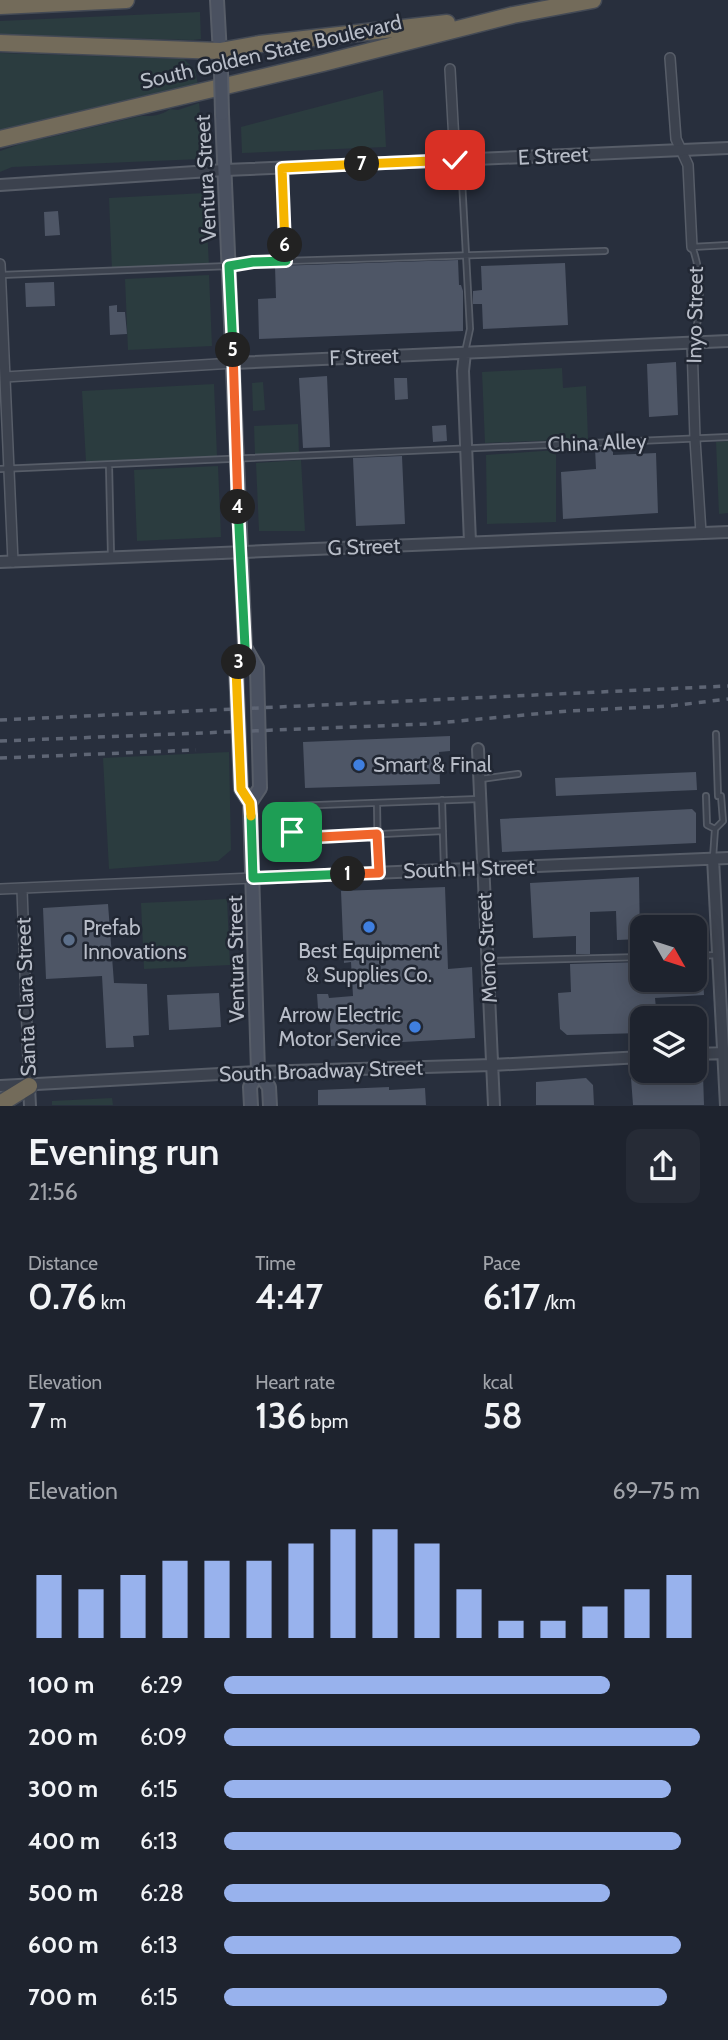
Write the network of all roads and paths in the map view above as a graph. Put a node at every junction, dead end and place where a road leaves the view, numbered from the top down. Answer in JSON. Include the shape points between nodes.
{"nodes":[{"id":1,"x":126,"y":0,"type":"edge"},
{"id":2,"x":218,"y":0,"type":"edge"},
{"id":3,"x":593,"y":0,"type":"edge"},
{"id":4,"x":0,"y":6,"type":"edge"},
{"id":5,"x":513,"y":15,"type":"junction"},
{"id":6,"x":0,"y":43,"type":"edge"},
{"id":7,"x":220,"y":51,"type":"junction"},
{"id":8,"x":670,"y":58,"type":"dead end"},
{"id":9,"x":450,"y":69,"type":"dead end"},
{"id":10,"x":0,"y":139,"type":"edge"},
{"id":11,"x":728,"y":148,"type":"edge"},
{"id":12,"x":681,"y":150,"type":"junction"},
{"id":13,"x":458,"y":160,"type":"junction"},
{"id":14,"x":282,"y":168,"type":"junction"},
{"id":15,"x":225,"y":170,"type":"junction"},
{"id":16,"x":0,"y":185,"type":"edge"},
{"id":17,"x":728,"y":245,"type":"edge"},
{"id":18,"x":692,"y":247,"type":"junction"},
{"id":19,"x":605,"y":251,"type":"dead end"},
{"id":20,"x":466,"y":255,"type":"junction"},
{"id":21,"x":286,"y":261,"type":"junction"},
{"id":22,"x":0,"y":264,"type":"edge"},
{"id":23,"x":229,"y":266,"type":"junction"},
{"id":24,"x":0,"y":275,"type":"edge"},
{"id":25,"x":728,"y":341,"type":"edge"},
{"id":26,"x":692,"y":343,"type":"junction"},
{"id":27,"x":465,"y":353,"type":"junction"},
{"id":28,"x":234,"y":363,"type":"junction"},
{"id":29,"x":2,"y":377,"type":"edge"},
{"id":30,"x":728,"y":437,"type":"edge"},
{"id":31,"x":695,"y":439,"type":"junction"},
{"id":32,"x":465,"y":448,"type":"junction"},
{"id":33,"x":236,"y":458,"type":"junction"},
{"id":34,"x":109,"y":465,"type":"junction"},
{"id":35,"x":4,"y":468,"type":"edge"},
{"id":36,"x":728,"y":532,"type":"edge"},
{"id":37,"x":701,"y":533,"type":"junction"},
{"id":38,"x":470,"y":542,"type":"junction"},
{"id":39,"x":111,"y":558,"type":"junction"},
{"id":40,"x":0,"y":562,"type":"edge"},
{"id":41,"x":13,"y":562,"type":"junction"},
{"id":42,"x":245,"y":647,"type":"junction"},
{"id":43,"x":716,"y":734,"type":"dead end"},
{"id":44,"x":478,"y":749,"type":"dead end"},
{"id":45,"x":518,"y":774,"type":"dead end"},
{"id":46,"x":479,"y":779,"type":"junction"},
{"id":47,"x":706,"y":796,"type":"dead end"},
{"id":48,"x":480,"y":799,"type":"junction"},
{"id":49,"x":442,"y":800,"type":"junction"},
{"id":50,"x":250,"y":803,"type":"junction"},
{"id":51,"x":377,"y":803,"type":"junction"},
{"id":52,"x":715,"y":828,"type":"junction"},
{"id":53,"x":443,"y":831,"type":"junction"},
{"id":54,"x":377,"y":834,"type":"junction"},
{"id":55,"x":713,"y":858,"type":"junction"},
{"id":56,"x":728,"y":858,"type":"edge"},
{"id":57,"x":484,"y":869,"type":"junction"},
{"id":58,"x":444,"y":871,"type":"junction"},
{"id":59,"x":379,"y":873,"type":"junction"},
{"id":60,"x":253,"y":878,"type":"junction"},
{"id":61,"x":0,"y":889,"type":"edge"},
{"id":62,"x":22,"y":889,"type":"junction"},
{"id":63,"x":707,"y":956,"type":"edge"},
{"id":64,"x":718,"y":956,"type":"junction"},
{"id":65,"x":630,"y":957,"type":"edge"},
{"id":66,"x":488,"y":961,"type":"junction"},
{"id":67,"x":724,"y":1053,"type":"junction"},
{"id":68,"x":707,"y":1054,"type":"edge"},
{"id":69,"x":630,"y":1058,"type":"edge"},
{"id":70,"x":492,"y":1065,"type":"junction"},
{"id":71,"x":258,"y":1072,"type":"junction"},
{"id":72,"x":0,"y":1086,"type":"edge"},
{"id":73,"x":29,"y":1086,"type":"junction"},
{"id":74,"x":0,"y":1104,"type":"edge"},
{"id":75,"x":30,"y":1105,"type":"edge"},
{"id":76,"x":251,"y":1105,"type":"edge"},
{"id":77,"x":270,"y":1105,"type":"edge"},
{"id":78,"x":494,"y":1105,"type":"edge"},
{"id":79,"x":726,"y":1105,"type":"edge"}],
"edges":[{"from":1,"to":4,"type":"highway"},
{"from":2,"to":7,"type":"main road","name":"Ventura Street"},
{"from":3,"to":5,"type":"highway","name":"South Golden State Boulevard"},
{"from":5,"to":7,"type":"highway"},
{"from":5,"to":10,"type":"highway","name":"South Golden State Boulevard"},
{"from":6,"to":7,"type":"highway"},
{"from":7,"to":15,"type":"main road","name":"Ventura Street","bridge":true},
{"from":8,"to":12,"type":"street","name":"Inyo Street","via":[[676,139]]},
{"from":9,"to":13,"type":"street"},
{"from":11,"to":12,"type":"street","name":"E Street"},
{"from":12,"to":13,"type":"street","name":"E Street"},
{"from":12,"to":18,"type":"street","name":"Inyo Street","via":[[688,165]]},
{"from":13,"to":14,"type":"street","name":"E Street"},
{"from":13,"to":20,"type":"lane"},
{"from":14,"to":15,"type":"street","name":"E Street"},
{"from":14,"to":21,"type":"lane"},
{"from":15,"to":16,"type":"street","name":"E Street"},
{"from":15,"to":23,"type":"main road","name":"Ventura Street"},
{"from":17,"to":18,"type":"lane"},
{"from":18,"to":26,"type":"lane","name":"Inyo Street","via":[[697,260],[699,323]]},
{"from":19,"to":20,"type":"lane"},
{"from":20,"to":21,"type":"lane"},
{"from":20,"to":27,"type":"lane","via":[[470,329]]},
{"from":21,"to":23,"type":"lane"},
{"from":22,"to":24,"type":"street"},
{"from":23,"to":24,"type":"lane"},
{"from":23,"to":28,"type":"main road","name":"Ventura Street"},
{"from":24,"to":29,"type":"street"},
{"from":25,"to":26,"type":"street","name":"F Street"},
{"from":26,"to":27,"type":"street","name":"F Street"},
{"from":26,"to":31,"type":"street","name":"Inyo Street"},
{"from":27,"to":28,"type":"street","name":"F Street"},
{"from":27,"to":32,"type":"street"},
{"from":28,"to":29,"type":"street","name":"F Street"},
{"from":28,"to":33,"type":"main road","name":"Ventura Street"},
{"from":29,"to":35,"type":"street"},
{"from":30,"to":31,"type":"lane","name":"China Alley"},
{"from":31,"to":32,"type":"lane","name":"China Alley"},
{"from":31,"to":37,"type":"street","name":"Inyo Street"},
{"from":32,"to":33,"type":"lane","name":"China Alley"},
{"from":32,"to":38,"type":"street"},
{"from":33,"to":34,"type":"lane","name":"China Alley"},
{"from":33,"to":42,"type":"main road","name":"Ventura Street"},
{"from":34,"to":35,"type":"lane","name":"China Alley"},
{"from":34,"to":39,"type":"lane"},
{"from":35,"to":41,"type":"street"},
{"from":36,"to":37,"type":"street","name":"G Street"},
{"from":37,"to":38,"type":"street","name":"G Street"},
{"from":38,"to":39,"type":"street","name":"G Street","bridge":true},
{"from":39,"to":41,"type":"street","name":"G Street"},
{"from":40,"to":41,"type":"street","name":"G Street"},
{"from":42,"to":50,"type":"main road","name":"Ventura Street","via":[[236,668],[241,789]]},
{"from":42,"to":50,"type":"main road","name":"Ventura Street","via":[[257,668],[260,788]]},
{"from":43,"to":52,"type":"lane","via":[[723,821]]},
{"from":44,"to":46,"type":"street","name":"Mono Street"},
{"from":45,"to":46,"type":"lane"},
{"from":46,"to":48,"type":"street","name":"Mono Street"},
{"from":47,"to":52,"type":"lane","via":[[707,825]]},
{"from":48,"to":49,"type":"lane"},
{"from":48,"to":57,"type":"street","name":"Mono Street"},
{"from":49,"to":51,"type":"lane"},
{"from":49,"to":53,"type":"lane"},
{"from":50,"to":60,"type":"main road","name":"Ventura Street"},
{"from":51,"to":54,"type":"lane"},
{"from":51,"to":54,"type":"lane","via":[[292,806],[292,832],[301,838]]},
{"from":52,"to":55,"type":"lane"},
{"from":53,"to":54,"type":"lane"},
{"from":53,"to":58,"type":"lane"},
{"from":54,"to":59,"type":"lane"},
{"from":55,"to":56,"type":"street","name":"South H Street"},
{"from":55,"to":57,"type":"street","name":"South H Street"},
{"from":55,"to":64,"type":"street"},
{"from":57,"to":58,"type":"street","name":"South H Street"},
{"from":57,"to":66,"type":"street","name":"Mono Street"},
{"from":58,"to":59,"type":"street","name":"South H Street"},
{"from":59,"to":60,"type":"street","name":"South H Street"},
{"from":60,"to":62,"type":"street","name":"South H Street"},
{"from":60,"to":71,"type":"main road","name":"Ventura Street"},
{"from":61,"to":62,"type":"street","name":"South H Street"},
{"from":62,"to":73,"type":"street","name":"Santa Clara Street"},
{"from":63,"to":64,"type":"lane"},
{"from":64,"to":67,"type":"street"},
{"from":65,"to":66,"type":"lane"},
{"from":66,"to":70,"type":"street","name":"Mono Street"},
{"from":67,"to":68,"type":"street"},
{"from":67,"to":79,"type":"street"},
{"from":69,"to":70,"type":"street","name":"South Broadway Street"},
{"from":70,"to":71,"type":"street","name":"South Broadway Street"},
{"from":70,"to":78,"type":"street","name":"Mono Street"},
{"from":71,"to":73,"type":"street","name":"South Broadway Street"},
{"from":71,"to":76,"type":"main road","name":"Ventura Street","via":[[250,1087]]},
{"from":71,"to":77,"type":"main road","name":"Ventura Street","via":[[269,1087]]},
{"from":72,"to":73,"type":"street","name":"South Broadway Street"},
{"from":73,"to":74,"type":"highway"},
{"from":73,"to":75,"type":"street","name":"Santa Clara Street"}]}
